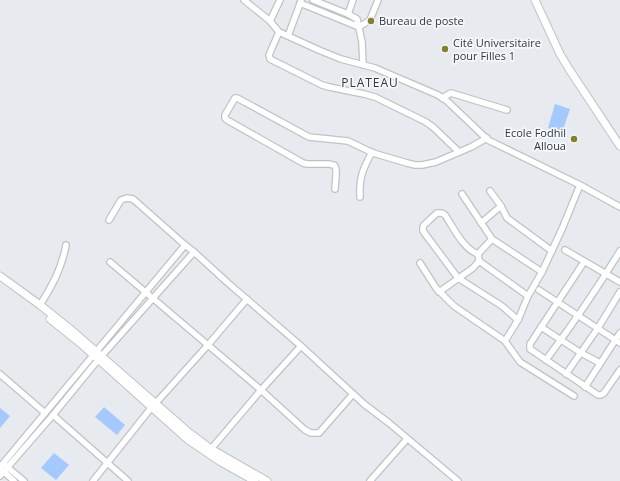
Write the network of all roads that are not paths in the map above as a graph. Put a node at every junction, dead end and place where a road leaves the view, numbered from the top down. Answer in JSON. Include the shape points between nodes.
{"nodes":[{"id":1,"x":244,"y":0,"type":"edge"},
{"id":2,"x":280,"y":0,"type":"edge"},
{"id":3,"x":313,"y":0,"type":"edge"},
{"id":4,"x":353,"y":0,"type":"edge"},
{"id":5,"x":378,"y":0,"type":"edge"},
{"id":6,"x":535,"y":0,"type":"edge"},
{"id":7,"x":300,"y":1,"type":"edge"},
{"id":8,"x":348,"y":14,"type":"junction"},
{"id":9,"x":270,"y":21,"type":"junction"},
{"id":10,"x":359,"y":27,"type":"junction"},
{"id":11,"x":279,"y":32,"type":"junction"},
{"id":12,"x":288,"y":36,"type":"junction"},
{"id":13,"x":363,"y":64,"type":"junction"},
{"id":14,"x":442,"y":98,"type":"junction"},
{"id":15,"x":507,"y":110,"type":"dead end"},
{"id":16,"x":486,"y":138,"type":"junction"},
{"id":17,"x":620,"y":146,"type":"edge"},
{"id":18,"x":372,"y":152,"type":"junction"},
{"id":19,"x":459,"y":152,"type":"junction"},
{"id":20,"x":580,"y":185,"type":"junction"},
{"id":21,"x":335,"y":189,"type":"dead end"},
{"id":22,"x":490,"y":191,"type":"dead end"},
{"id":23,"x":462,"y":194,"type":"dead end"},
{"id":24,"x":360,"y":197,"type":"dead end"},
{"id":25,"x":501,"y":206,"type":"junction"},
{"id":26,"x":620,"y":207,"type":"edge"},
{"id":27,"x":110,"y":220,"type":"dead end"},
{"id":28,"x":481,"y":223,"type":"junction"},
{"id":29,"x":492,"y":239,"type":"junction"},
{"id":30,"x":66,"y":245,"type":"dead end"},
{"id":31,"x":185,"y":245,"type":"junction"},
{"id":32,"x":565,"y":250,"type":"dead end"},
{"id":33,"x":552,"y":251,"type":"junction"},
{"id":34,"x":620,"y":251,"type":"edge"},
{"id":35,"x":194,"y":252,"type":"junction"},
{"id":36,"x":478,"y":254,"type":"junction"},
{"id":37,"x":479,"y":261,"type":"junction"},
{"id":38,"x":110,"y":262,"type":"dead end"},
{"id":39,"x":584,"y":262,"type":"junction"},
{"id":40,"x":420,"y":263,"type":"dead end"},
{"id":41,"x":542,"y":272,"type":"junction"},
{"id":42,"x":606,"y":274,"type":"junction"},
{"id":43,"x":0,"y":276,"type":"edge"},
{"id":44,"x":458,"y":278,"type":"junction"},
{"id":45,"x":0,"y":281,"type":"edge"},
{"id":46,"x":620,"y":282,"type":"edge"},
{"id":47,"x":539,"y":290,"type":"dead end"},
{"id":48,"x":439,"y":292,"type":"junction"},
{"id":49,"x":620,"y":292,"type":"edge"},
{"id":50,"x":145,"y":293,"type":"junction"},
{"id":51,"x":528,"y":296,"type":"junction"},
{"id":52,"x":152,"y":299,"type":"junction"},
{"id":53,"x":247,"y":299,"type":"junction"},
{"id":54,"x":557,"y":303,"type":"junction"},
{"id":55,"x":40,"y":305,"type":"junction"},
{"id":56,"x":577,"y":316,"type":"junction"},
{"id":57,"x":518,"y":320,"type":"junction"},
{"id":58,"x":541,"y":327,"type":"junction"},
{"id":59,"x":598,"y":328,"type":"junction"},
{"id":60,"x":620,"y":333,"type":"edge"},
{"id":61,"x":561,"y":339,"type":"junction"},
{"id":62,"x":505,"y":341,"type":"junction"},
{"id":63,"x":618,"y":342,"type":"edge"},
{"id":64,"x":208,"y":345,"type":"junction"},
{"id":65,"x":301,"y":346,"type":"junction"},
{"id":66,"x":581,"y":353,"type":"junction"},
{"id":67,"x":97,"y":355,"type":"junction"},
{"id":68,"x":546,"y":360,"type":"junction"},
{"id":69,"x":600,"y":363,"type":"junction"},
{"id":70,"x":620,"y":370,"type":"edge"},
{"id":71,"x":0,"y":374,"type":"edge"},
{"id":72,"x":566,"y":374,"type":"junction"},
{"id":73,"x":585,"y":387,"type":"junction"},
{"id":74,"x":261,"y":390,"type":"junction"},
{"id":75,"x":352,"y":394,"type":"junction"},
{"id":76,"x":574,"y":396,"type":"dead end"},
{"id":77,"x":153,"y":406,"type":"junction"},
{"id":78,"x":45,"y":413,"type":"junction"},
{"id":79,"x":53,"y":415,"type":"junction"},
{"id":80,"x":407,"y":438,"type":"junction"},
{"id":81,"x":211,"y":449,"type":"junction"},
{"id":82,"x":108,"y":463,"type":"junction"},
{"id":83,"x":2,"y":468,"type":"edge"},
{"id":84,"x":14,"y":481,"type":"edge"},
{"id":85,"x":24,"y":481,"type":"edge"},
{"id":86,"x":93,"y":481,"type":"edge"},
{"id":87,"x":128,"y":481,"type":"edge"},
{"id":88,"x":255,"y":481,"type":"edge"},
{"id":89,"x":267,"y":481,"type":"edge"},
{"id":90,"x":370,"y":481,"type":"edge"},
{"id":91,"x":458,"y":481,"type":"edge"}],
"edges":[{"from":1,"to":9,"type":"street"},
{"from":2,"to":9,"type":"street"},
{"from":3,"to":8,"type":"street"},
{"from":4,"to":8,"type":"street"},
{"from":5,"to":10,"type":"street","via":[[370,20]]},
{"from":6,"to":17,"type":"main road","via":[[568,69]]},
{"from":7,"to":10,"type":"street"},
{"from":7,"to":12,"type":"street"},
{"from":8,"to":10,"type":"street","via":[[357,19]]},
{"from":9,"to":11,"type":"street"},
{"from":10,"to":13,"type":"street"},
{"from":11,"to":12,"type":"street"},
{"from":11,"to":19,"type":"street","via":[[269,55],[270,59],[322,85],[374,97],[426,122]]},
{"from":12,"to":13,"type":"street","via":[[341,59]]},
{"from":13,"to":14,"type":"street"},
{"from":14,"to":15,"type":"street","via":[[451,93]]},
{"from":14,"to":16,"type":"street"},
{"from":16,"to":19,"type":"street"},
{"from":16,"to":20,"type":"street"},
{"from":18,"to":19,"type":"street","via":[[422,165]]},
{"from":18,"to":21,"type":"street","via":[[348,141],[309,137],[236,98],[225,115],[227,120],[307,164],[334,165]]},
{"from":18,"to":24,"type":"street","via":[[360,179]]},
{"from":20,"to":26,"type":"street"},
{"from":20,"to":33,"type":"street"},
{"from":22,"to":25,"type":"street"},
{"from":23,"to":28,"type":"street"},
{"from":25,"to":28,"type":"street"},
{"from":25,"to":33,"type":"street","via":[[507,218]]},
{"from":27,"to":31,"type":"street","via":[[122,200],[127,198],[133,200]]},
{"from":28,"to":29,"type":"street"},
{"from":29,"to":36,"type":"street"},
{"from":29,"to":41,"type":"street"},
{"from":30,"to":55,"type":"street","via":[[57,275]]},
{"from":31,"to":35,"type":"street"},
{"from":31,"to":50,"type":"street"},
{"from":32,"to":39,"type":"street"},
{"from":33,"to":41,"type":"street"},
{"from":34,"to":42,"type":"street"},
{"from":35,"to":52,"type":"street"},
{"from":35,"to":53,"type":"street"},
{"from":36,"to":37,"type":"street"},
{"from":36,"to":44,"type":"street","via":[[466,247],[442,213],[438,212],[424,225],[424,231]]},
{"from":37,"to":44,"type":"street"},
{"from":37,"to":51,"type":"street"},
{"from":38,"to":50,"type":"street"},
{"from":39,"to":42,"type":"street"},
{"from":39,"to":54,"type":"street"},
{"from":40,"to":48,"type":"street"},
{"from":41,"to":51,"type":"street"},
{"from":42,"to":46,"type":"street"},
{"from":42,"to":56,"type":"street"},
{"from":43,"to":55,"type":"main road"},
{"from":44,"to":48,"type":"street"},
{"from":44,"to":57,"type":"street","via":[[502,306]]},
{"from":45,"to":67,"type":"main road"},
{"from":47,"to":54,"type":"street"},
{"from":48,"to":62,"type":"street","via":[[454,306]]},
{"from":49,"to":59,"type":"street"},
{"from":50,"to":52,"type":"street"},
{"from":50,"to":67,"type":"street"},
{"from":51,"to":57,"type":"street"},
{"from":52,"to":64,"type":"street"},
{"from":52,"to":67,"type":"street"},
{"from":53,"to":64,"type":"street"},
{"from":53,"to":65,"type":"street"},
{"from":54,"to":56,"type":"street"},
{"from":54,"to":58,"type":"street"},
{"from":55,"to":67,"type":"main road"},
{"from":56,"to":59,"type":"street"},
{"from":56,"to":61,"type":"street"},
{"from":57,"to":62,"type":"street"},
{"from":58,"to":61,"type":"street"},
{"from":58,"to":68,"type":"street","via":[[529,347]]},
{"from":59,"to":63,"type":"street"},
{"from":59,"to":66,"type":"street"},
{"from":60,"to":63,"type":"street"},
{"from":61,"to":66,"type":"street"},
{"from":61,"to":68,"type":"street"},
{"from":62,"to":76,"type":"street","via":[[520,362]]},
{"from":63,"to":69,"type":"street"},
{"from":64,"to":74,"type":"street"},
{"from":64,"to":77,"type":"street"},
{"from":65,"to":74,"type":"street"},
{"from":65,"to":75,"type":"street"},
{"from":66,"to":69,"type":"street"},
{"from":66,"to":72,"type":"street"},
{"from":67,"to":77,"type":"main road"},
{"from":67,"to":78,"type":"street"},
{"from":67,"to":79,"type":"street"},
{"from":68,"to":72,"type":"street"},
{"from":69,"to":73,"type":"street"},
{"from":70,"to":73,"type":"street","via":[[603,394],[597,395]]},
{"from":71,"to":78,"type":"street"},
{"from":72,"to":73,"type":"street"},
{"from":74,"to":75,"type":"street","via":[[311,433],[319,433]]},
{"from":74,"to":81,"type":"street"},
{"from":75,"to":80,"type":"street"},
{"from":77,"to":81,"type":"main road"},
{"from":77,"to":82,"type":"street"},
{"from":77,"to":88,"type":"main road","via":[[176,430],[198,447]]},
{"from":78,"to":83,"type":"street"},
{"from":79,"to":82,"type":"street"},
{"from":79,"to":83,"type":"street"},
{"from":80,"to":90,"type":"street"},
{"from":80,"to":91,"type":"street"},
{"from":81,"to":89,"type":"main road"},
{"from":82,"to":86,"type":"street"},
{"from":82,"to":87,"type":"street"},
{"from":83,"to":84,"type":"street"},
{"from":83,"to":85,"type":"street"}]}
